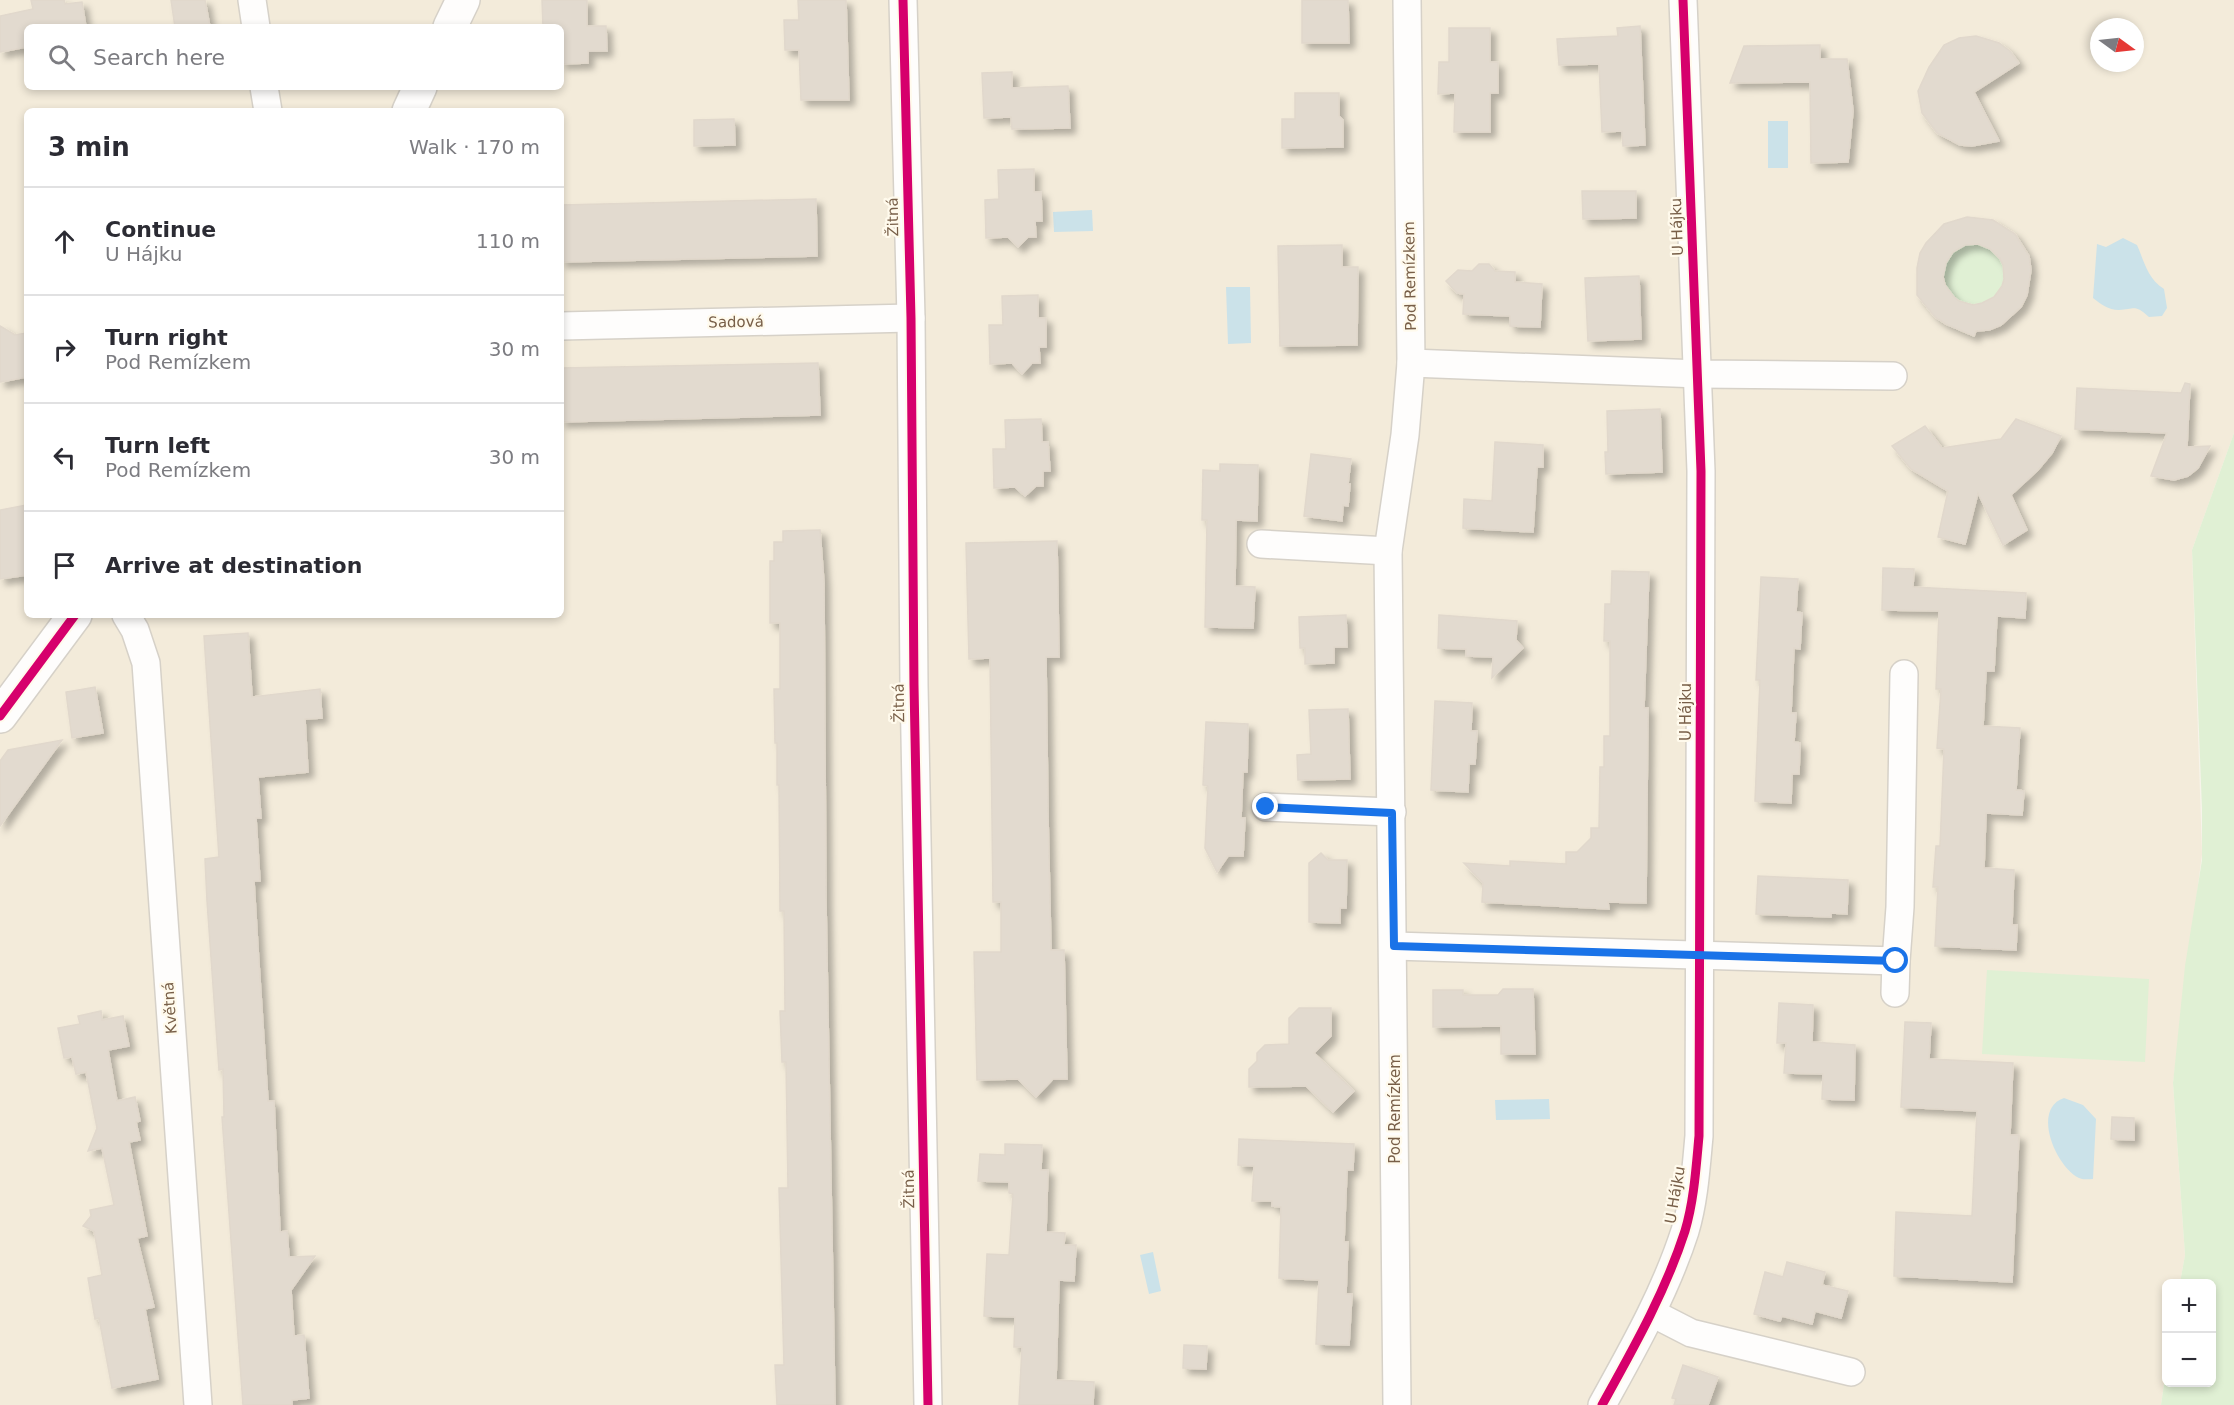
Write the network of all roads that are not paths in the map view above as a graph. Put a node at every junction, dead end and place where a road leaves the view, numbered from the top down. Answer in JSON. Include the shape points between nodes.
{"nodes":[{"id":1,"x":252,"y":0,"type":"edge"},
{"id":2,"x":463,"y":0,"type":"edge"},
{"id":3,"x":903,"y":0,"type":"edge"},
{"id":4,"x":1407,"y":0,"type":"edge"},
{"id":5,"x":1683,"y":0,"type":"edge"},
{"id":6,"x":256,"y":24,"type":"edge"},
{"id":7,"x":451,"y":24,"type":"edge"},
{"id":8,"x":264,"y":90,"type":"edge"},
{"id":9,"x":419,"y":90,"type":"edge"},
{"id":10,"x":268,"y":108,"type":"edge"},
{"id":11,"x":410,"y":108,"type":"edge"},
{"id":12,"x":911,"y":318,"type":"junction"},
{"id":13,"x":564,"y":326,"type":"edge"},
{"id":14,"x":1411,"y":363,"type":"junction"},
{"id":15,"x":1699,"y":374,"type":"junction"},
{"id":16,"x":1893,"y":376,"type":"dead end"},
{"id":17,"x":1261,"y":544,"type":"dead end"},
{"id":18,"x":1388,"y":551,"type":"junction"},
{"id":19,"x":73,"y":618,"type":"edge"},
{"id":20,"x":128,"y":618,"type":"edge"},
{"id":21,"x":1904,"y":674,"type":"dead end"},
{"id":22,"x":0,"y":716,"type":"edge"},
{"id":23,"x":1266,"y":807,"type":"dead end"},
{"id":24,"x":1392,"y":813,"type":"junction"},
{"id":25,"x":1394,"y":946,"type":"junction"},
{"id":26,"x":1701,"y":956,"type":"junction"},
{"id":27,"x":1896,"y":961,"type":"junction"},
{"id":28,"x":1894,"y":993,"type":"dead end"},
{"id":29,"x":1652,"y":1314,"type":"junction"},
{"id":30,"x":1851,"y":1372,"type":"dead end"},
{"id":31,"x":198,"y":1405,"type":"edge"},
{"id":32,"x":928,"y":1405,"type":"edge"},
{"id":33,"x":1397,"y":1405,"type":"edge"},
{"id":34,"x":1602,"y":1405,"type":"edge"}],
"edges":[{"from":1,"to":6,"type":"street"},
{"from":2,"to":7,"type":"street"},
{"from":3,"to":12,"type":"street","name":"Žitná"},
{"from":4,"to":14,"type":"street","name":"Pod Remízkem"},
{"from":5,"to":15,"type":"street","name":"U Hájku"},
{"from":8,"to":10,"type":"street"},
{"from":9,"to":11,"type":"street"},
{"from":12,"to":13,"type":"street","name":"Sadová"},
{"from":12,"to":32,"type":"street","name":"Žitná"},
{"from":14,"to":15,"type":"street"},
{"from":14,"to":18,"type":"street","name":"Pod Remízkem"},
{"from":15,"to":16,"type":"street"},
{"from":15,"to":26,"type":"street","name":"U Hájku"},
{"from":17,"to":18,"type":"street"},
{"from":18,"to":24,"type":"street","name":"Pod Remízkem"},
{"from":19,"to":22,"type":"street"},
{"from":20,"to":31,"type":"street","name":"Květná","via":[[146,663]]},
{"from":21,"to":27,"type":"street"},
{"from":23,"to":24,"type":"street"},
{"from":24,"to":25,"type":"street","name":"Pod Remízkem"},
{"from":25,"to":26,"type":"street"},
{"from":25,"to":33,"type":"street","name":"Pod Remízkem"},
{"from":26,"to":27,"type":"street"},
{"from":26,"to":29,"type":"street","name":"U Hájku","via":[[1695,1183],[1685,1230]]},
{"from":27,"to":28,"type":"street"},
{"from":29,"to":30,"type":"street","via":[[1691,1333]]},
{"from":29,"to":34,"type":"street","name":"U Hájku"}]}
